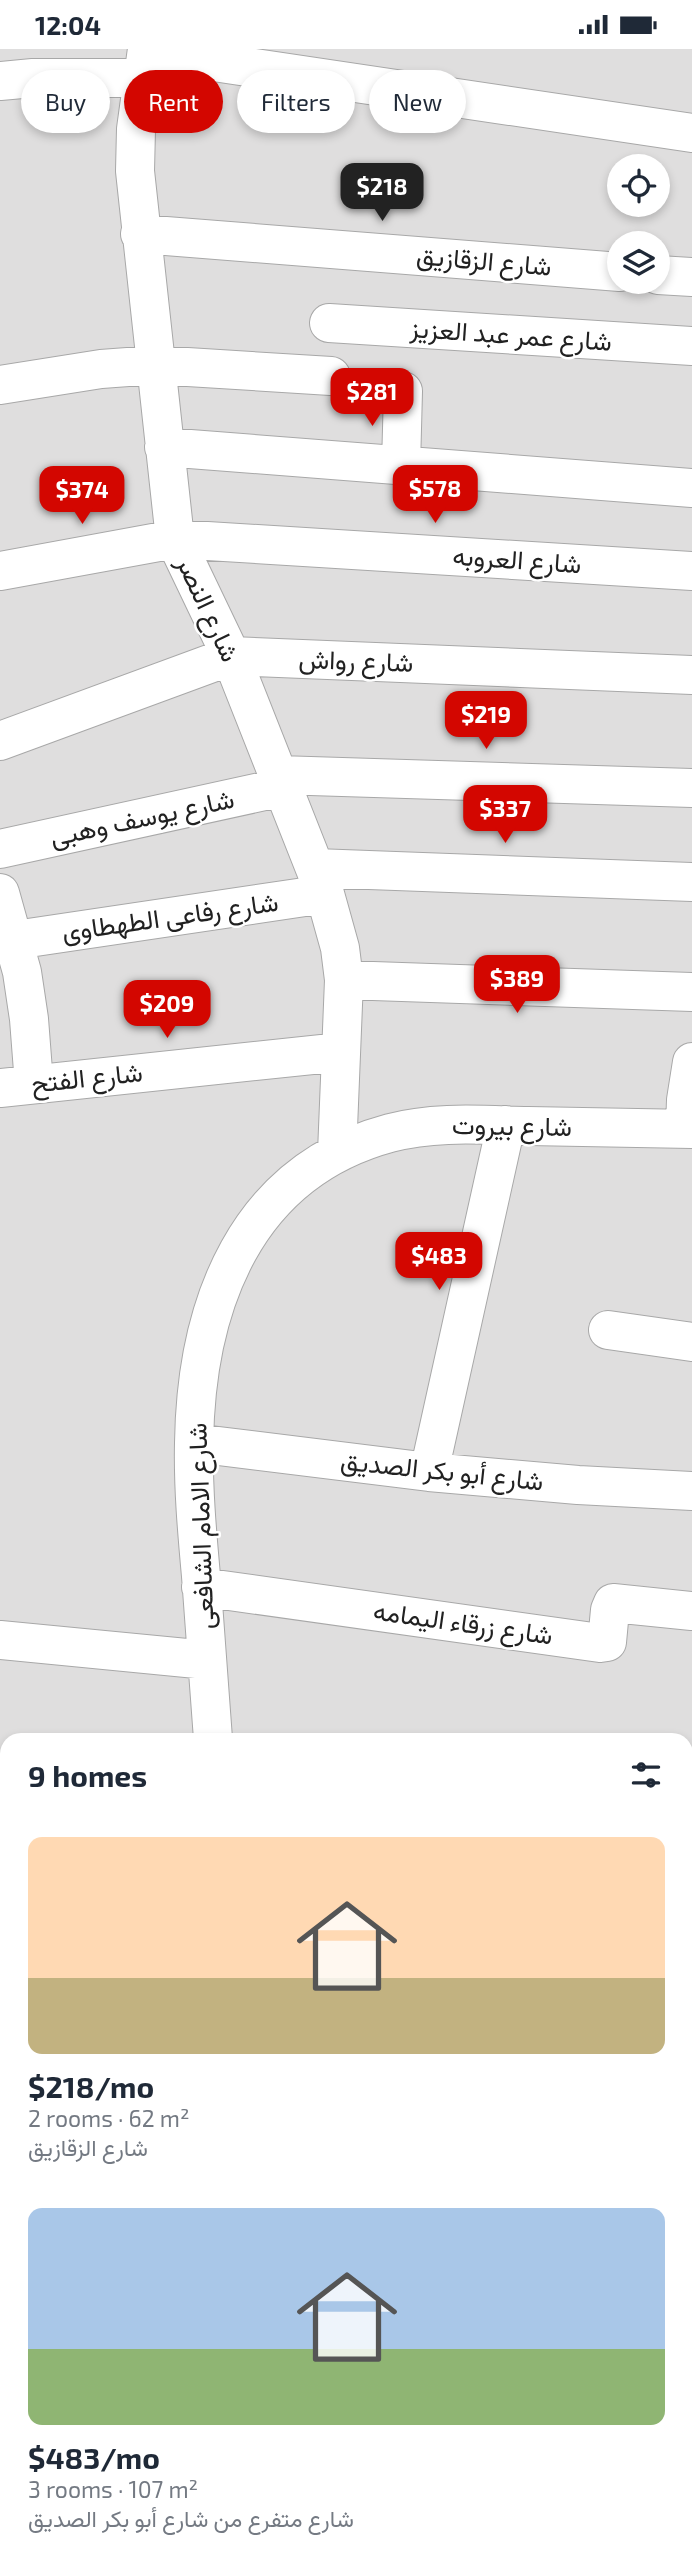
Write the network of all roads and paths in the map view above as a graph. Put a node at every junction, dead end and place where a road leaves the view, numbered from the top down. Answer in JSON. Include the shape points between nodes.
{"nodes":[{"id":1,"x":146,"y":59,"type":"edge"},
{"id":2,"x":0,"y":81,"type":"edge"},
{"id":3,"x":692,"y":133,"type":"edge"},
{"id":4,"x":140,"y":234,"type":"junction"},
{"id":5,"x":607,"y":271,"type":"edge"},
{"id":6,"x":670,"y":276,"type":"edge"},
{"id":7,"x":692,"y":277,"type":"edge"},
{"id":8,"x":329,"y":323,"type":"dead end"},
{"id":9,"x":692,"y":346,"type":"edge"},
{"id":10,"x":155,"y":365,"type":"junction"},
{"id":11,"x":331,"y":376,"type":"dead end"},
{"id":12,"x":0,"y":385,"type":"edge"},
{"id":13,"x":403,"y":391,"type":"dead end"},
{"id":14,"x":164,"y":447,"type":"junction"},
{"id":15,"x":401,"y":466,"type":"junction"},
{"id":16,"x":692,"y":488,"type":"edge"},
{"id":17,"x":175,"y":539,"type":"junction"},
{"id":18,"x":0,"y":571,"type":"edge"},
{"id":19,"x":692,"y":571,"type":"edge"},
{"id":20,"x":231,"y":656,"type":"junction"},
{"id":21,"x":692,"y":675,"type":"edge"},
{"id":22,"x":0,"y":741,"type":"edge"},
{"id":23,"x":281,"y":781,"type":"junction"},
{"id":24,"x":692,"y":787,"type":"edge"},
{"id":25,"x":0,"y":849,"type":"edge"},
{"id":26,"x":320,"y":881,"type":"junction"},
{"id":27,"x":692,"y":882,"type":"edge"},
{"id":28,"x":6,"y":921,"type":"edge"},
{"id":29,"x":344,"y":980,"type":"junction"},
{"id":30,"x":692,"y":992,"type":"edge"},
{"id":31,"x":341,"y":1052,"type":"junction"},
{"id":32,"x":692,"y":1062,"type":"edge"},
{"id":33,"x":17,"y":1086,"type":"edge"},
{"id":34,"x":506,"y":1125,"type":"junction"},
{"id":35,"x":688,"y":1129,"type":"edge"},
{"id":36,"x":337,"y":1153,"type":"junction"},
{"id":37,"x":608,"y":1330,"type":"dead end"},
{"id":38,"x":692,"y":1342,"type":"edge"},
{"id":39,"x":194,"y":1443,"type":"junction"},
{"id":40,"x":429,"y":1472,"type":"junction"},
{"id":41,"x":692,"y":1491,"type":"edge"},
{"id":42,"x":201,"y":1587,"type":"junction"},
{"id":43,"x":692,"y":1611,"type":"edge"},
{"id":44,"x":0,"y":1640,"type":"edge"},
{"id":45,"x":207,"y":1660,"type":"junction"},
{"id":46,"x":213,"y":1733,"type":"edge"}],
"edges":[{"from":1,"to":2,"type":"street"},
{"from":1,"to":3,"type":"street"},
{"from":1,"to":4,"type":"street","name":"شارع النصر","via":[[136,129]]},
{"from":4,"to":5,"type":"street","name":"شارع الزقازيق"},
{"from":4,"to":10,"type":"street","name":"شارع النصر"},
{"from":6,"to":7,"type":"street"},
{"from":8,"to":9,"type":"street","name":"شارع عمر عبد العزيز"},
{"from":10,"to":11,"type":"street"},
{"from":10,"to":12,"type":"street"},
{"from":10,"to":14,"type":"street","name":"شارع النصر"},
{"from":13,"to":15,"type":"street"},
{"from":14,"to":15,"type":"street"},
{"from":14,"to":17,"type":"street","name":"شارع النصر"},
{"from":15,"to":16,"type":"street"},
{"from":17,"to":18,"type":"street","name":"شارع العروبه"},
{"from":17,"to":19,"type":"street","name":"شارع العروبه"},
{"from":17,"to":20,"type":"street","name":"شارع النصر"},
{"from":20,"to":21,"type":"street","name":"شارع رواش"},
{"from":20,"to":22,"type":"street"},
{"from":20,"to":23,"type":"street","name":"شارع النصر"},
{"from":23,"to":24,"type":"street","name":"شارع يوسف وهبى"},
{"from":23,"to":25,"type":"street","name":"شارع يوسف وهبى"},
{"from":23,"to":26,"type":"street","name":"شارع النصر"},
{"from":26,"to":27,"type":"street","name":"شارع رفاعى الطهطاوى"},
{"from":26,"to":28,"type":"street","name":"شارع رفاعى الطهطاوى"},
{"from":26,"to":29,"type":"street","name":"شارع النصر","via":[[340,948]]},
{"from":28,"to":33,"type":"street","via":[[29,1019]]},
{"from":29,"to":30,"type":"street"},
{"from":29,"to":31,"type":"street","name":"شارع النصر"},
{"from":31,"to":33,"type":"street","name":"شارع الفتح"},
{"from":31,"to":36,"type":"street","name":"شارع النصر"},
{"from":32,"to":35,"type":"street","via":[[686,1100]]},
{"from":34,"to":35,"type":"street","name":"شارع بيروت"},
{"from":34,"to":36,"type":"street","name":"شارع بيروت","via":[[448,1124],[391,1133]]},
{"from":34,"to":40,"type":"street"},
{"from":36,"to":39,"type":"street","name":"شارع الامام الشافعى","via":[[298,1178],[264,1210],[238,1249],[216,1300],[204,1354]]},
{"from":37,"to":38,"type":"street"},
{"from":39,"to":40,"type":"street","name":"شارع أبو بكر الصديق"},
{"from":39,"to":42,"type":"street","name":"شارع الامام الشافعى"},
{"from":40,"to":41,"type":"street","name":"شارع أبو بكر الصديق"},
{"from":42,"to":43,"type":"street","name":"شارع زرقاء اليمامه","via":[[600,1643],[607,1642],[613,1604]]},
{"from":42,"to":45,"type":"street","name":"شارع الامام الشافعى"},
{"from":44,"to":45,"type":"street"},
{"from":45,"to":46,"type":"street","name":"شارع الامام الشافعى"}]}
